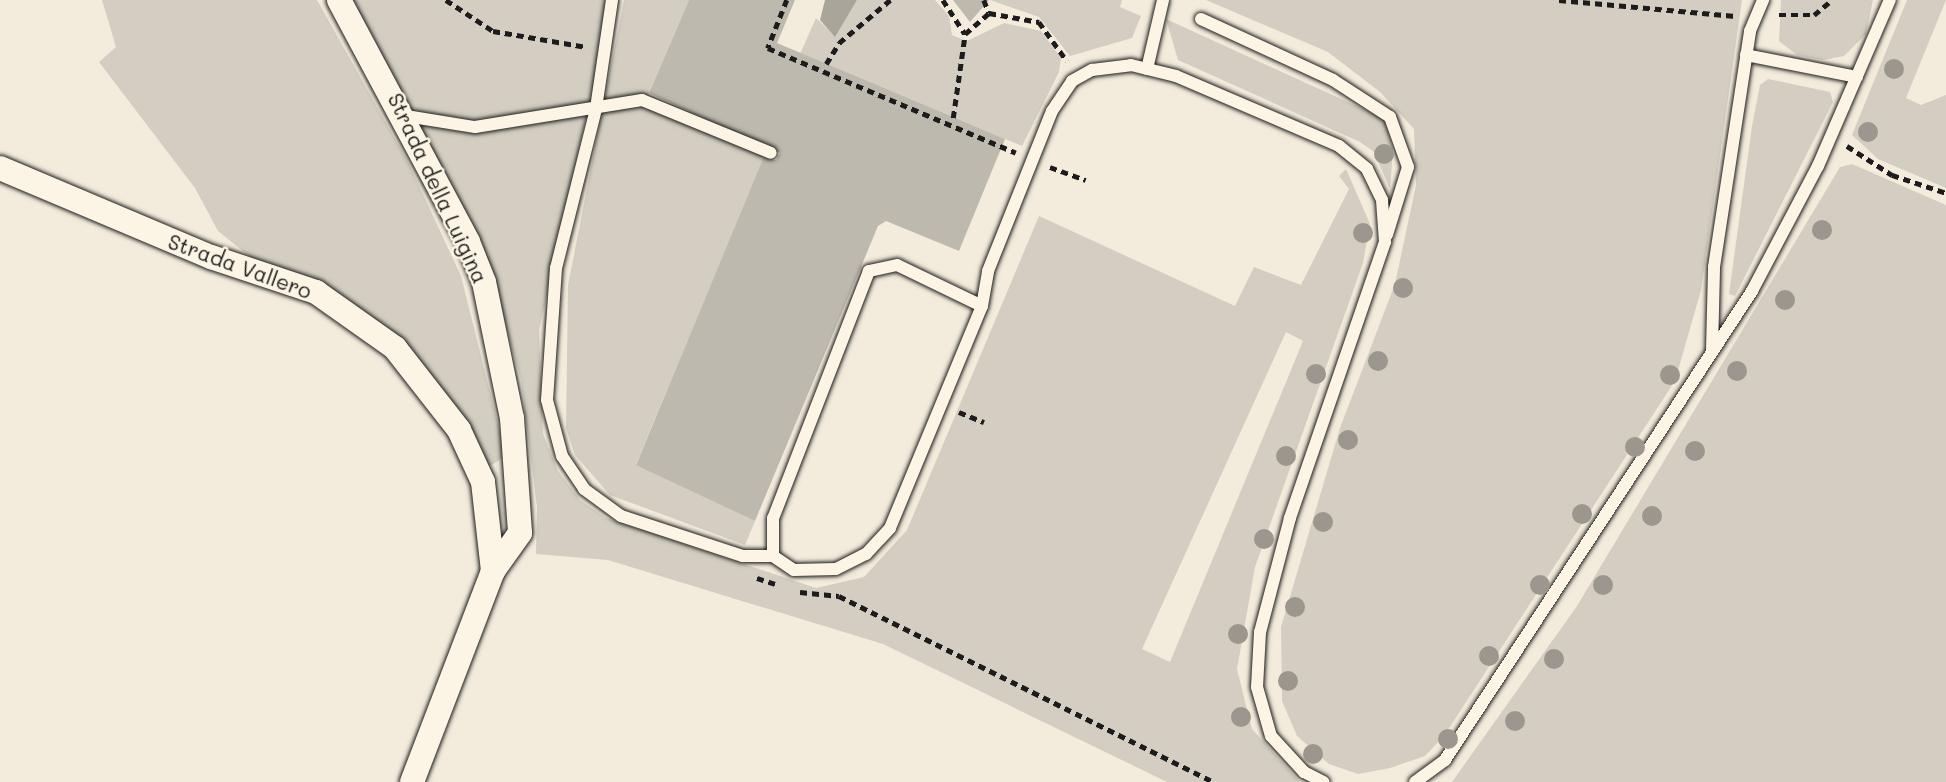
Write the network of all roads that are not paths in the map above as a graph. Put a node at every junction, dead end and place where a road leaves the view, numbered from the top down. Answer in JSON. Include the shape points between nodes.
{"nodes":[{"id":1,"x":339,"y":0,"type":"edge"},
{"id":2,"x":612,"y":0,"type":"edge"},
{"id":3,"x":1163,"y":0,"type":"edge"},
{"id":4,"x":1763,"y":0,"type":"edge"},
{"id":5,"x":1891,"y":0,"type":"edge"},
{"id":6,"x":1201,"y":19,"type":"dead end"},
{"id":7,"x":1746,"y":55,"type":"junction"},
{"id":8,"x":1147,"y":68,"type":"junction"},
{"id":9,"x":1857,"y":77,"type":"junction"},
{"id":10,"x":596,"y":109,"type":"junction"},
{"id":11,"x":406,"y":116,"type":"junction"},
{"id":12,"x":771,"y":153,"type":"dead end"},
{"id":13,"x":0,"y":168,"type":"edge"},
{"id":14,"x":1385,"y":242,"type":"junction"},
{"id":15,"x":982,"y":306,"type":"junction"},
{"id":16,"x":1713,"y":351,"type":"junction"},
{"id":17,"x":773,"y":556,"type":"junction"},
{"id":18,"x":493,"y":571,"type":"junction"},
{"id":19,"x":412,"y":782,"type":"edge"},
{"id":20,"x":1324,"y":782,"type":"edge"},
{"id":21,"x":1415,"y":782,"type":"edge"}],
"edges":[{"from":1,"to":11,"type":"street","name":"Strada della Luigina"},
{"from":2,"to":10,"type":"lane"},
{"from":3,"to":8,"type":"lane"},
{"from":4,"to":7,"type":"lane"},
{"from":5,"to":9,"type":"lane"},
{"from":6,"to":14,"type":"lane","via":[[1333,80],[1390,117],[1408,167]]},
{"from":7,"to":9,"type":"lane"},
{"from":7,"to":16,"type":"lane","via":[[1714,267]]},
{"from":8,"to":14,"type":"lane","via":[[1339,145],[1367,169],[1382,200]]},
{"from":8,"to":15,"type":"lane","via":[[1092,70],[1072,81],[1032,160],[988,271]]},
{"from":9,"to":16,"type":"lane","via":[[1752,291]]},
{"from":10,"to":11,"type":"lane","via":[[475,127]]},
{"from":10,"to":12,"type":"lane","via":[[642,100]]},
{"from":10,"to":17,"type":"lane","via":[[556,268],[547,400],[562,456],[584,489],[621,516],[738,553]]},
{"from":11,"to":18,"type":"street","name":"Strada della Luigina","via":[[484,282],[505,374],[520,533]]},
{"from":13,"to":18,"type":"street","name":"Strada Vallero","via":[[211,257],[316,292],[395,348],[459,430],[483,482]]},
{"from":14,"to":20,"type":"lane","via":[[1290,518],[1261,632],[1257,687],[1271,736],[1304,772]]},
{"from":15,"to":17,"type":"lane","via":[[890,528],[866,554],[836,569],[804,570]]},
{"from":15,"to":17,"type":"lane","via":[[897,265],[869,271],[773,517]]},
{"from":16,"to":21,"type":"lane","via":[[1445,760]]},
{"from":18,"to":19,"type":"street","name":"Strada della Luigina"}]}
